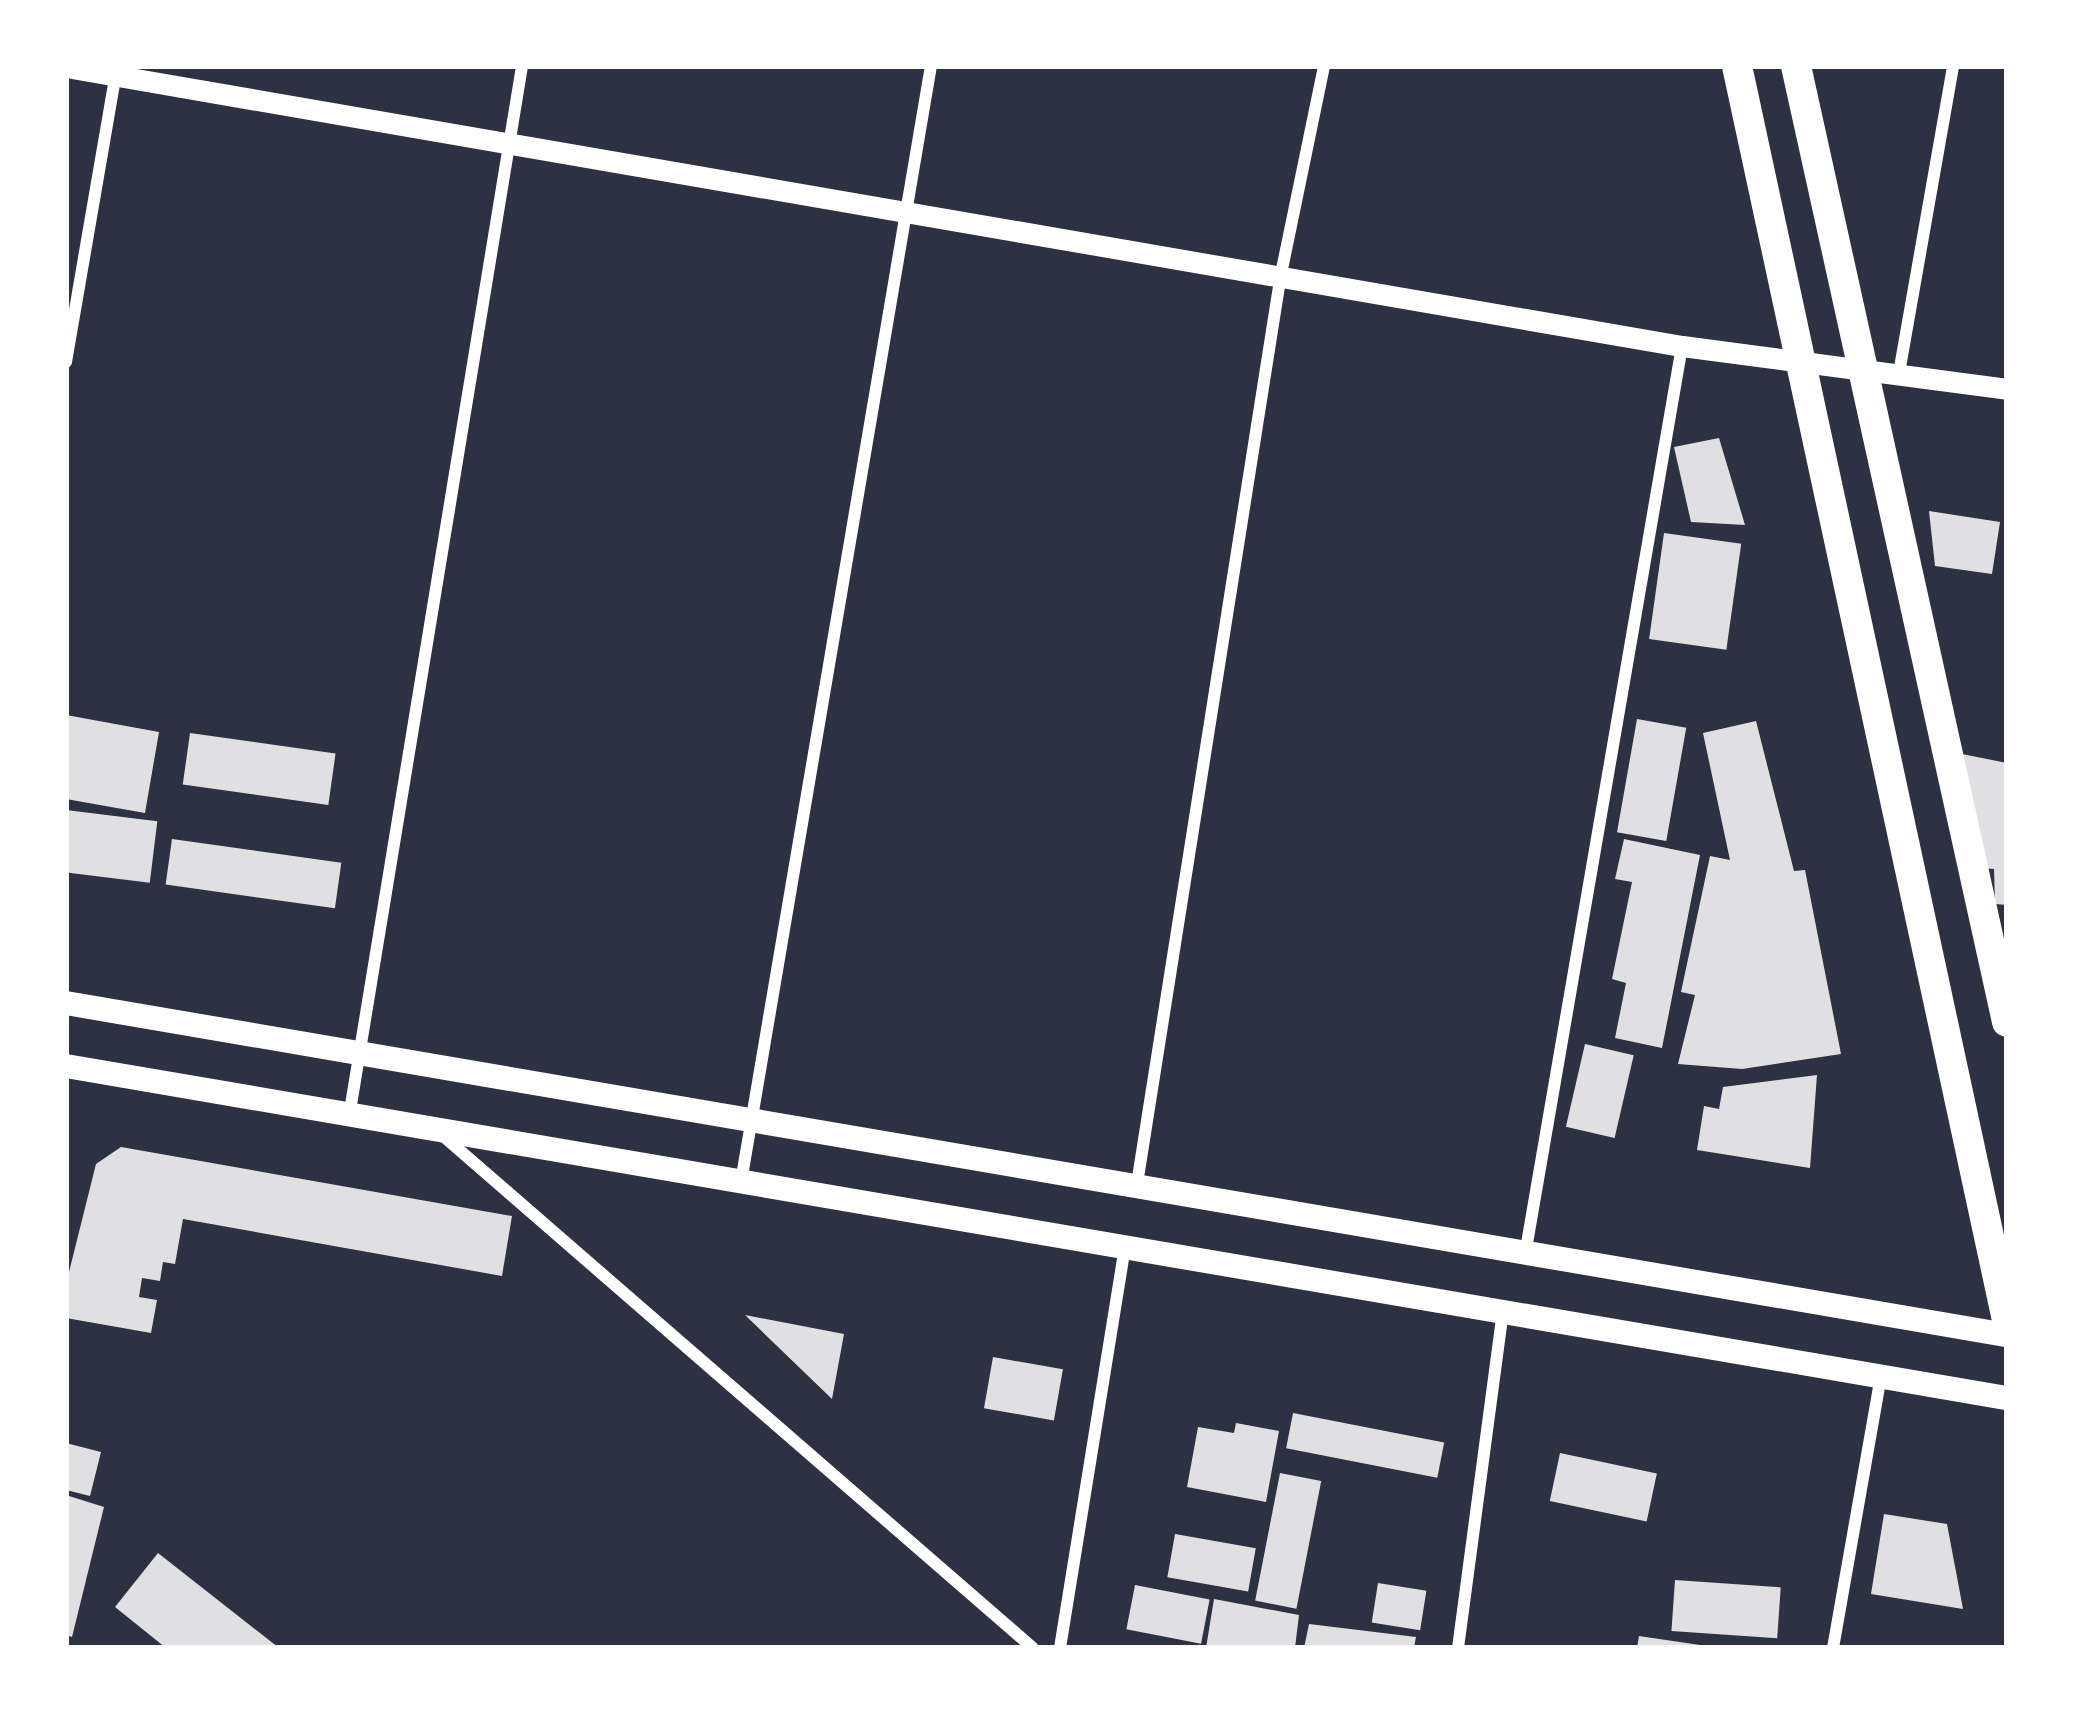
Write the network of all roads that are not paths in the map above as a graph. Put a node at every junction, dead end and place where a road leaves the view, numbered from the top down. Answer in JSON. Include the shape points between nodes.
{"nodes":[{"id":1,"x":522,"y":66,"type":"edge"},
{"id":2,"x":931,"y":66,"type":"edge"},
{"id":3,"x":1324,"y":66,"type":"edge"},
{"id":4,"x":1737,"y":66,"type":"edge"},
{"id":5,"x":1796,"y":66,"type":"edge"},
{"id":6,"x":1953,"y":66,"type":"edge"},
{"id":7,"x":66,"y":67,"type":"edge"},
{"id":8,"x":117,"y":71,"type":"edge"},
{"id":9,"x":508,"y":144,"type":"junction"},
{"id":10,"x":905,"y":212,"type":"junction"},
{"id":11,"x":1281,"y":274,"type":"junction"},
{"id":12,"x":1682,"y":346,"type":"junction"},
{"id":13,"x":1800,"y":359,"type":"junction"},
{"id":14,"x":66,"y":362,"type":"edge"},
{"id":15,"x":1860,"y":367,"type":"junction"},
{"id":16,"x":1899,"y":373,"type":"junction"},
{"id":17,"x":2007,"y":389,"type":"edge"},
{"id":18,"x":66,"y":1003,"type":"edge"},
{"id":19,"x":2007,"y":1022,"type":"edge"},
{"id":20,"x":358,"y":1054,"type":"junction"},
{"id":21,"x":66,"y":1066,"type":"edge"},
{"id":22,"x":349,"y":1118,"type":"junction"},
{"id":23,"x":749,"y":1121,"type":"junction"},
{"id":24,"x":437,"y":1130,"type":"junction"},
{"id":25,"x":740,"y":1182,"type":"junction"},
{"id":26,"x":1136,"y":1184,"type":"junction"},
{"id":27,"x":1125,"y":1247,"type":"junction"},
{"id":28,"x":1525,"y":1256,"type":"junction"},
{"id":29,"x":1503,"y":1310,"type":"junction"},
{"id":30,"x":2007,"y":1320,"type":"edge"},
{"id":31,"x":2007,"y":1335,"type":"edge"},
{"id":32,"x":1881,"y":1377,"type":"junction"},
{"id":33,"x":2007,"y":1399,"type":"edge"},
{"id":34,"x":1033,"y":1648,"type":"edge"},
{"id":35,"x":1060,"y":1648,"type":"edge"},
{"id":36,"x":1458,"y":1648,"type":"edge"},
{"id":37,"x":1833,"y":1648,"type":"edge"}],
"edges":[{"from":1,"to":9,"type":"street"},
{"from":2,"to":10,"type":"street"},
{"from":3,"to":11,"type":"street"},
{"from":4,"to":13,"type":"main road"},
{"from":5,"to":15,"type":"main road"},
{"from":6,"to":16,"type":"street"},
{"from":7,"to":8,"type":"street"},
{"from":8,"to":9,"type":"street"},
{"from":8,"to":14,"type":"street"},
{"from":9,"to":10,"type":"street"},
{"from":9,"to":20,"type":"street"},
{"from":10,"to":11,"type":"street"},
{"from":10,"to":23,"type":"street"},
{"from":11,"to":12,"type":"street"},
{"from":11,"to":26,"type":"street"},
{"from":12,"to":13,"type":"street"},
{"from":12,"to":28,"type":"street"},
{"from":13,"to":15,"type":"street"},
{"from":13,"to":30,"type":"main road"},
{"from":15,"to":16,"type":"street"},
{"from":15,"to":19,"type":"main road"},
{"from":16,"to":17,"type":"street"},
{"from":18,"to":20,"type":"main road"},
{"from":20,"to":22,"type":"street"},
{"from":20,"to":23,"type":"main road"},
{"from":21,"to":22,"type":"main road"},
{"from":22,"to":24,"type":"main road"},
{"from":23,"to":25,"type":"street"},
{"from":23,"to":26,"type":"main road"},
{"from":24,"to":25,"type":"main road"},
{"from":24,"to":34,"type":"street"},
{"from":25,"to":27,"type":"main road"},
{"from":26,"to":28,"type":"main road"},
{"from":27,"to":29,"type":"main road"},
{"from":27,"to":35,"type":"street"},
{"from":28,"to":31,"type":"main road"},
{"from":29,"to":32,"type":"main road"},
{"from":29,"to":36,"type":"street"},
{"from":32,"to":33,"type":"main road"},
{"from":32,"to":37,"type":"street"}]}
